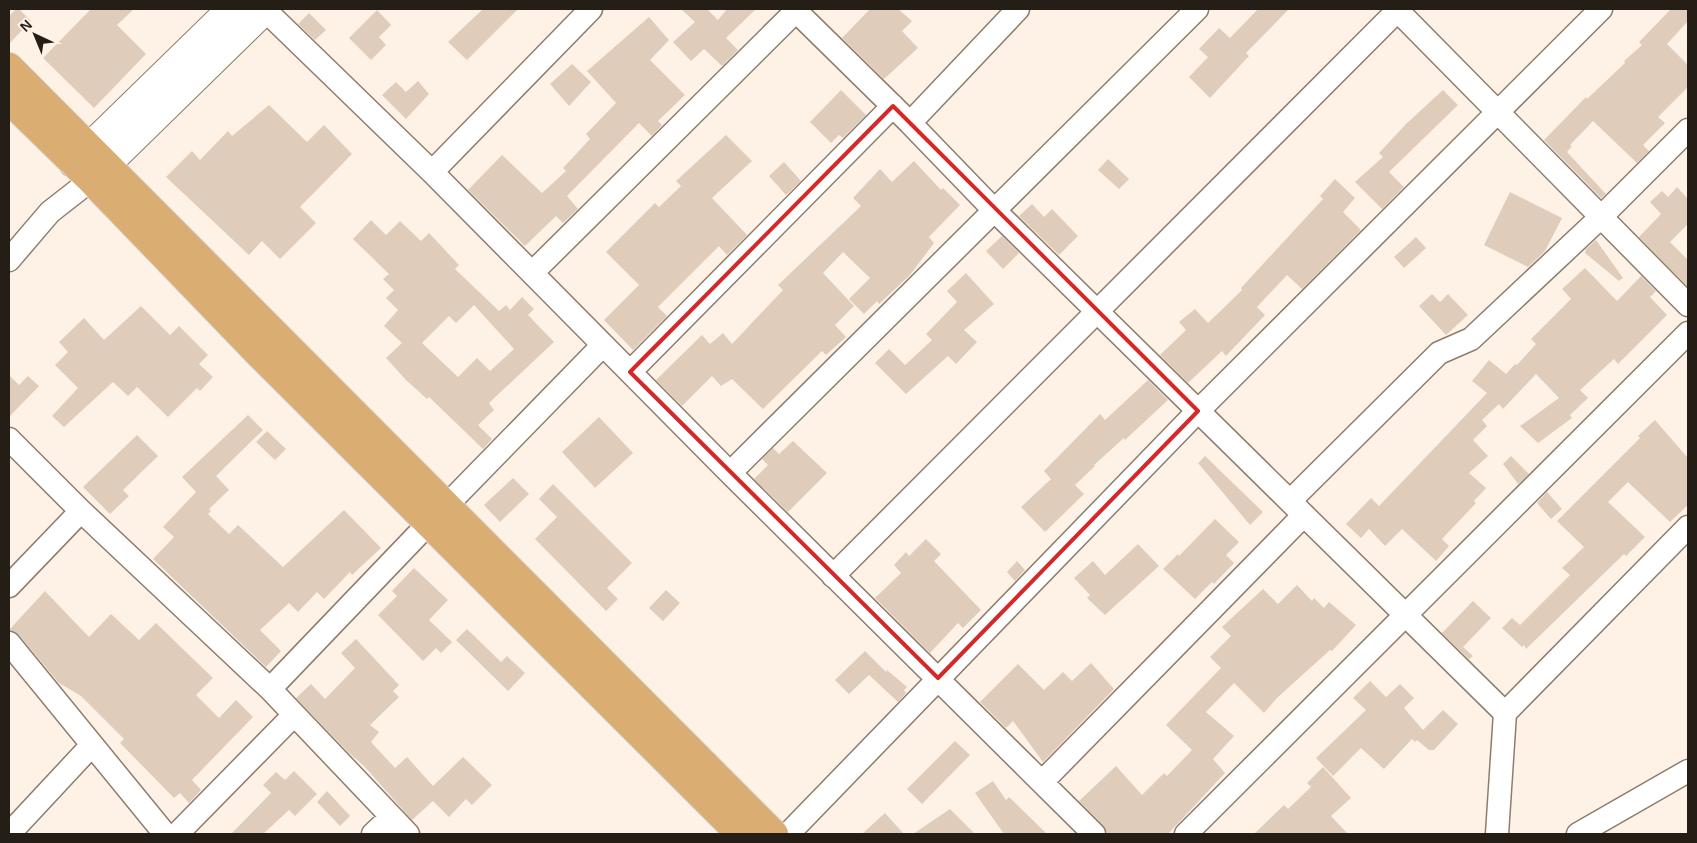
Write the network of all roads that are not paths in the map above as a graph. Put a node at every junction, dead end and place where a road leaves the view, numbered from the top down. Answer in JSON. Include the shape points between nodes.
{"nodes":[{"id":1,"x":232,"y":9,"type":"edge"},
{"id":2,"x":266,"y":9,"type":"edge"},
{"id":3,"x":591,"y":9,"type":"edge"},
{"id":4,"x":796,"y":9,"type":"edge"},
{"id":5,"x":1018,"y":9,"type":"edge"},
{"id":6,"x":1197,"y":9,"type":"edge"},
{"id":7,"x":1397,"y":9,"type":"edge"},
{"id":8,"x":1601,"y":9,"type":"edge"},
{"id":9,"x":9,"y":67,"type":"edge"},
{"id":10,"x":9,"y":100,"type":"edge"},
{"id":11,"x":893,"y":106,"type":"junction"},
{"id":12,"x":1499,"y":112,"type":"junction"},
{"id":13,"x":910,"y":122,"type":"junction"},
{"id":14,"x":1688,"y":130,"type":"edge"},
{"id":15,"x":90,"y":164,"type":"junction"},
{"id":16,"x":432,"y":172,"type":"junction"},
{"id":17,"x":994,"y":210,"type":"junction"},
{"id":18,"x":1601,"y":217,"type":"junction"},
{"id":19,"x":9,"y":260,"type":"edge"},
{"id":20,"x":532,"y":273,"type":"junction"},
{"id":21,"x":1688,"y":304,"type":"edge"},
{"id":22,"x":1096,"y":310,"type":"junction"},
{"id":23,"x":1688,"y":332,"type":"edge"},
{"id":24,"x":603,"y":345,"type":"junction"},
{"id":25,"x":630,"y":372,"type":"junction"},
{"id":26,"x":1198,"y":410,"type":"junction"},
{"id":27,"x":9,"y":439,"type":"edge"},
{"id":28,"x":730,"y":473,"type":"junction"},
{"id":29,"x":1297,"y":508,"type":"junction"},
{"id":30,"x":81,"y":510,"type":"junction"},
{"id":31,"x":437,"y":514,"type":"junction"},
{"id":32,"x":1688,"y":527,"type":"edge"},
{"id":33,"x":833,"y":576,"type":"junction"},
{"id":34,"x":9,"y":586,"type":"edge"},
{"id":35,"x":1405,"y":614,"type":"junction"},
{"id":36,"x":9,"y":643,"type":"edge"},
{"id":37,"x":938,"y":678,"type":"junction"},
{"id":38,"x":270,"y":689,"type":"junction"},
{"id":39,"x":1505,"y":713,"type":"junction"},
{"id":40,"x":294,"y":715,"type":"junction"},
{"id":41,"x":91,"y":746,"type":"junction"},
{"id":42,"x":1688,"y":771,"type":"edge"},
{"id":43,"x":1042,"y":782,"type":"junction"},
{"id":44,"x":391,"y":817,"type":"junction"},
{"id":45,"x":9,"y":834,"type":"edge"},
{"id":46,"x":165,"y":834,"type":"edge"},
{"id":47,"x":177,"y":834,"type":"edge"},
{"id":48,"x":373,"y":834,"type":"edge"},
{"id":49,"x":408,"y":834,"type":"edge"},
{"id":50,"x":740,"y":834,"type":"edge"},
{"id":51,"x":774,"y":834,"type":"edge"},
{"id":52,"x":788,"y":834,"type":"edge"},
{"id":53,"x":1094,"y":834,"type":"edge"},
{"id":54,"x":1186,"y":834,"type":"edge"},
{"id":55,"x":1497,"y":834,"type":"edge"},
{"id":56,"x":1578,"y":834,"type":"edge"}],
"edges":[{"from":1,"to":15,"type":"street"},
{"from":2,"to":15,"type":"street"},
{"from":2,"to":16,"type":"street"},
{"from":3,"to":16,"type":"street"},
{"from":4,"to":11,"type":"street"},
{"from":4,"to":20,"type":"street"},
{"from":5,"to":13,"type":"street"},
{"from":6,"to":17,"type":"street"},
{"from":7,"to":12,"type":"street"},
{"from":7,"to":22,"type":"street"},
{"from":8,"to":12,"type":"street"},
{"from":9,"to":15,"type":"main road"},
{"from":10,"to":15,"type":"main road"},
{"from":11,"to":13,"type":"street"},
{"from":11,"to":25,"type":"street"},
{"from":12,"to":18,"type":"street"},
{"from":12,"to":26,"type":"street"},
{"from":13,"to":17,"type":"street"},
{"from":14,"to":18,"type":"street"},
{"from":15,"to":19,"type":"street"},
{"from":15,"to":31,"type":"main road","via":[[258,353]]},
{"from":16,"to":20,"type":"street"},
{"from":17,"to":22,"type":"street"},
{"from":17,"to":28,"type":"street"},
{"from":18,"to":21,"type":"street"},
{"from":18,"to":29,"type":"street","via":[[1471,339],[1438,353]]},
{"from":20,"to":24,"type":"street"},
{"from":22,"to":26,"type":"street"},
{"from":22,"to":33,"type":"street"},
{"from":23,"to":35,"type":"street"},
{"from":24,"to":25,"type":"street"},
{"from":24,"to":31,"type":"street"},
{"from":25,"to":28,"type":"street"},
{"from":26,"to":29,"type":"street"},
{"from":26,"to":37,"type":"street"},
{"from":27,"to":30,"type":"street"},
{"from":28,"to":33,"type":"street"},
{"from":29,"to":35,"type":"street"},
{"from":29,"to":43,"type":"street"},
{"from":30,"to":34,"type":"street"},
{"from":30,"to":38,"type":"street"},
{"from":31,"to":38,"type":"street"},
{"from":31,"to":50,"type":"main road"},
{"from":31,"to":51,"type":"main road"},
{"from":32,"to":39,"type":"street"},
{"from":33,"to":37,"type":"street"},
{"from":35,"to":39,"type":"street"},
{"from":35,"to":54,"type":"street"},
{"from":36,"to":41,"type":"street"},
{"from":37,"to":43,"type":"street"},
{"from":37,"to":52,"type":"street"},
{"from":38,"to":40,"type":"street"},
{"from":39,"to":55,"type":"street"},
{"from":40,"to":44,"type":"street"},
{"from":40,"to":47,"type":"street"},
{"from":41,"to":45,"type":"street"},
{"from":41,"to":46,"type":"street"},
{"from":42,"to":56,"type":"street"},
{"from":43,"to":53,"type":"street"},
{"from":44,"to":48,"type":"street"},
{"from":44,"to":49,"type":"street"}]}
